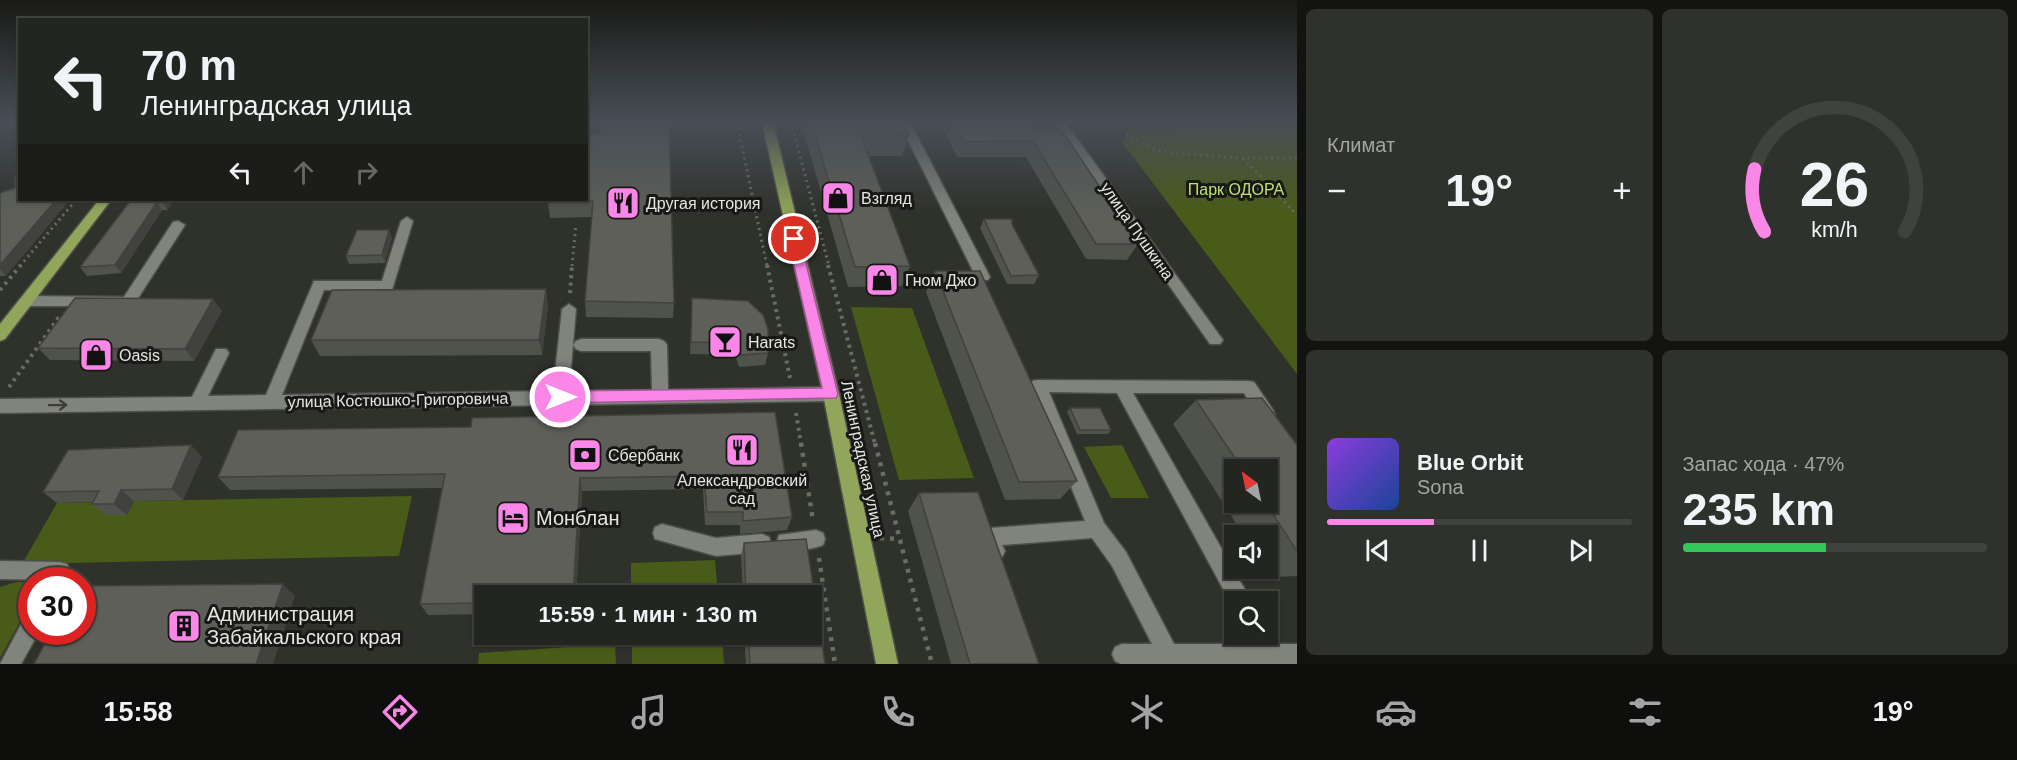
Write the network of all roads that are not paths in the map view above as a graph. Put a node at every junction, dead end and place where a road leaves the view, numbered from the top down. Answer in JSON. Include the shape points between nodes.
{"nodes":[{"id":1,"x":775,"y":153,"type":"edge"},
{"id":2,"x":920,"y":153,"type":"edge"},
{"id":3,"x":1082,"y":153,"type":"edge"},
{"id":4,"x":104,"y":201,"type":"edge"},
{"id":5,"x":407,"y":221,"type":"dead end"},
{"id":6,"x":178,"y":225,"type":"dead end"},
{"id":7,"x":983,"y":277,"type":"edge"},
{"id":8,"x":26,"y":301,"type":"junction"},
{"id":9,"x":569,"y":309,"type":"road end"},
{"id":10,"x":0,"y":335,"type":"edge"},
{"id":11,"x":1215,"y":340,"type":"dead end"},
{"id":12,"x":581,"y":345,"type":"dead end"},
{"id":13,"x":221,"y":353,"type":"dead end"},
{"id":14,"x":1121,"y":386,"type":"junction"},
{"id":15,"x":831,"y":394,"type":"junction"},
{"id":16,"x":560,"y":397,"type":"junction"},
{"id":17,"x":660,"y":397,"type":"junction"},
{"id":18,"x":271,"y":402,"type":"junction"},
{"id":19,"x":197,"y":403,"type":"junction"},
{"id":20,"x":0,"y":406,"type":"edge"},
{"id":21,"x":1278,"y":430,"type":"edge"},
{"id":22,"x":1097,"y":529,"type":"junction"},
{"id":23,"x":662,"y":533,"type":"dead end"},
{"id":24,"x":816,"y":539,"type":"dead end"},
{"id":25,"x":1001,"y":569,"type":"edge"},
{"id":26,"x":0,"y":570,"type":"edge"},
{"id":27,"x":18,"y":570,"type":"edge"},
{"id":28,"x":1235,"y":591,"type":"edge"},
{"id":29,"x":20,"y":645,"type":"edge"},
{"id":30,"x":1266,"y":645,"type":"edge"},
{"id":31,"x":1122,"y":654,"type":"dead end"},
{"id":32,"x":1168,"y":654,"type":"junction"},
{"id":33,"x":1271,"y":654,"type":"junction"},
{"id":34,"x":1297,"y":654,"type":"edge"},
{"id":35,"x":10,"y":664,"type":"edge"},
{"id":36,"x":888,"y":664,"type":"edge"}],
"edges":[{"from":1,"to":15,"type":"main road","name":"Ленинградская улица"},
{"from":2,"to":7,"type":"street"},
{"from":3,"to":11,"type":"street","name":"улица Пушкина"},
{"from":4,"to":8,"type":"main road"},
{"from":5,"to":18,"type":"street","via":[[387,286],[319,285]]},
{"from":6,"to":8,"type":"street","via":[[128,302]]},
{"from":8,"to":10,"type":"main road"},
{"from":9,"to":16,"type":"street"},
{"from":12,"to":17,"type":"street","via":[[659,345]]},
{"from":13,"to":19,"type":"street"},
{"from":14,"to":21,"type":"street","via":[[1248,387]]},
{"from":14,"to":22,"type":"street","via":[[1038,386]]},
{"from":14,"to":28,"type":"street"},
{"from":15,"to":17,"type":"street","name":"улица Костюшко-Григоровича"},
{"from":15,"to":36,"type":"main road","name":"Ленинградская улица"},
{"from":16,"to":17,"type":"street","name":"улица Костюшко-Григоровича"},
{"from":16,"to":18,"type":"street","name":"улица Костюшко-Григоровича"},
{"from":18,"to":19,"type":"street","name":"улица Костюшко-Григоровича"},
{"from":20,"to":19,"type":"street","name":"улица Костюшко-Григоровича","one_way":true},
{"from":22,"to":25,"type":"street","via":[[990,537]]},
{"from":22,"to":32,"type":"street","via":[[1119,559]]},
{"from":23,"to":24,"type":"street","via":[[716,547]]},
{"from":26,"to":27,"type":"street"},
{"from":29,"to":35,"type":"street"},
{"from":30,"to":33,"type":"street"},
{"from":31,"to":32,"type":"street"},
{"from":32,"to":33,"type":"street"},
{"from":33,"to":34,"type":"street"}]}
